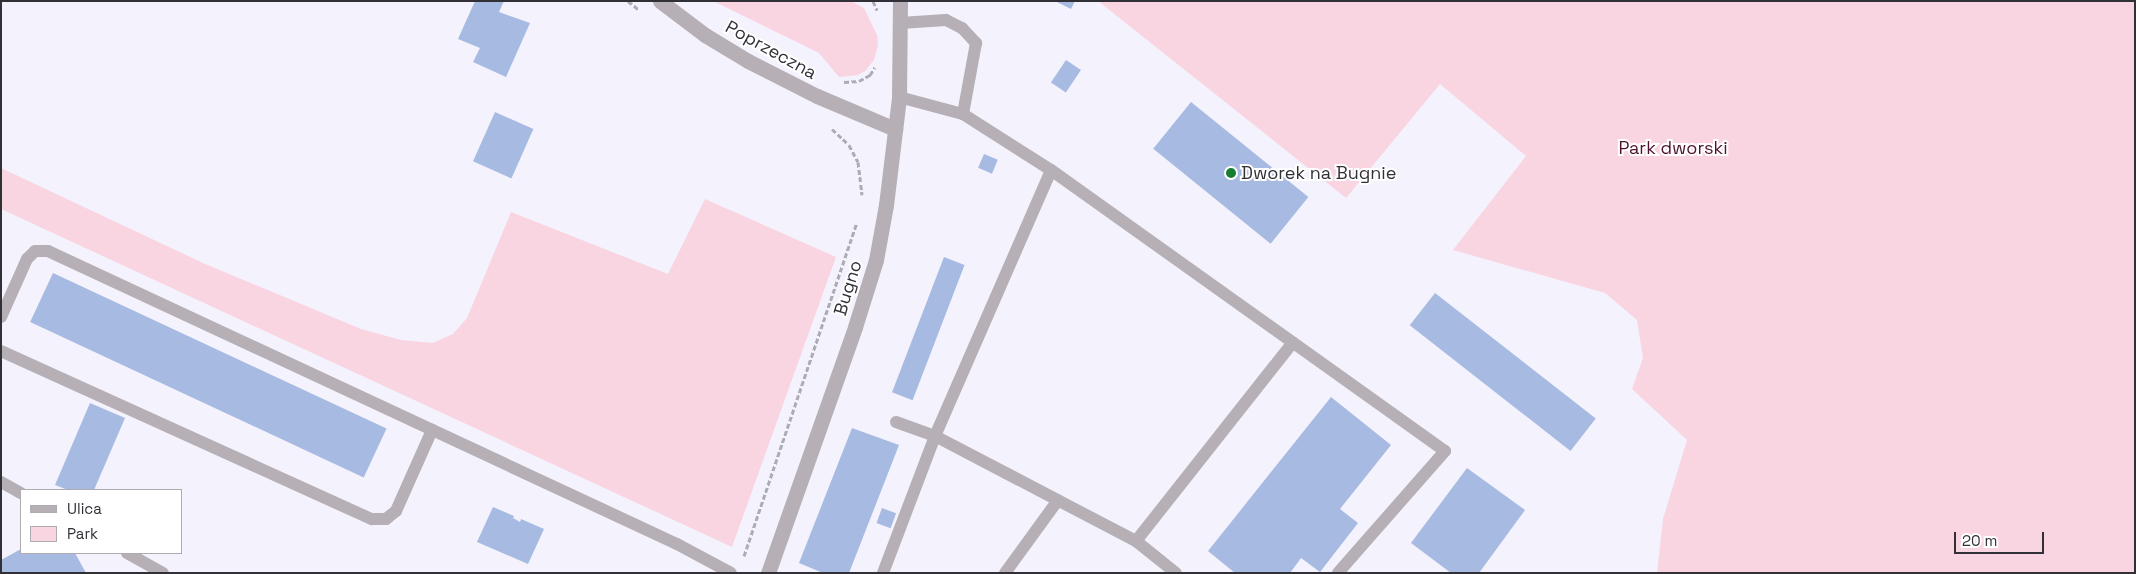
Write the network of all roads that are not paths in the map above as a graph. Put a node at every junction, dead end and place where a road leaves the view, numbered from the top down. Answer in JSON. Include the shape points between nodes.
{"nodes":[{"id":1,"x":660,"y":1,"type":"edge"},
{"id":2,"x":900,"y":1,"type":"edge"},
{"id":3,"x":900,"y":24,"type":"junction"},
{"id":4,"x":899,"y":97,"type":"junction"},
{"id":5,"x":963,"y":114,"type":"junction"},
{"id":6,"x":896,"y":129,"type":"junction"},
{"id":7,"x":1051,"y":170,"type":"junction"},
{"id":8,"x":1,"y":318,"type":"edge"},
{"id":9,"x":1293,"y":342,"type":"junction"},
{"id":10,"x":1,"y":351,"type":"edge"},
{"id":11,"x":896,"y":422,"type":"dead end"},
{"id":12,"x":432,"y":430,"type":"junction"},
{"id":13,"x":935,"y":436,"type":"junction"},
{"id":14,"x":1,"y":482,"type":"edge"},
{"id":15,"x":20,"y":492,"type":"edge"},
{"id":16,"x":1058,"y":500,"type":"junction"},
{"id":17,"x":1136,"y":541,"type":"junction"},
{"id":18,"x":129,"y":554,"type":"edge"},
{"id":19,"x":163,"y":573,"type":"edge"},
{"id":20,"x":731,"y":573,"type":"edge"},
{"id":21,"x":768,"y":573,"type":"edge"},
{"id":22,"x":883,"y":573,"type":"edge"},
{"id":23,"x":1005,"y":573,"type":"edge"},
{"id":24,"x":1176,"y":573,"type":"edge"},
{"id":25,"x":1338,"y":573,"type":"edge"}],
"edges":[{"from":1,"to":6,"type":"street","name":"Poprzeczna","via":[[705,35],[748,61],[821,98]]},
{"from":2,"to":3,"type":"street","name":"Bugno"},
{"from":3,"to":4,"type":"street","name":"Bugno"},
{"from":3,"to":5,"type":"lane","via":[[946,20],[962,28],[976,43]]},
{"from":4,"to":5,"type":"lane"},
{"from":4,"to":6,"type":"street","name":"Bugno"},
{"from":5,"to":7,"type":"lane"},
{"from":6,"to":21,"type":"street","name":"Bugno","via":[[876,260]]},
{"from":7,"to":9,"type":"lane"},
{"from":7,"to":13,"type":"lane"},
{"from":8,"to":12,"type":"lane","via":[[27,259],[35,251],[48,251]]},
{"from":9,"to":17,"type":"lane"},
{"from":9,"to":25,"type":"lane","via":[[1445,451]]},
{"from":10,"to":12,"type":"lane","via":[[372,519],[386,519],[396,511]]},
{"from":11,"to":13,"type":"lane"},
{"from":12,"to":20,"type":"lane","via":[[677,544]]},
{"from":13,"to":16,"type":"lane"},
{"from":13,"to":22,"type":"lane"},
{"from":14,"to":15,"type":"lane"},
{"from":16,"to":17,"type":"lane"},
{"from":16,"to":23,"type":"lane"},
{"from":17,"to":24,"type":"lane"},
{"from":18,"to":19,"type":"lane"}]}
